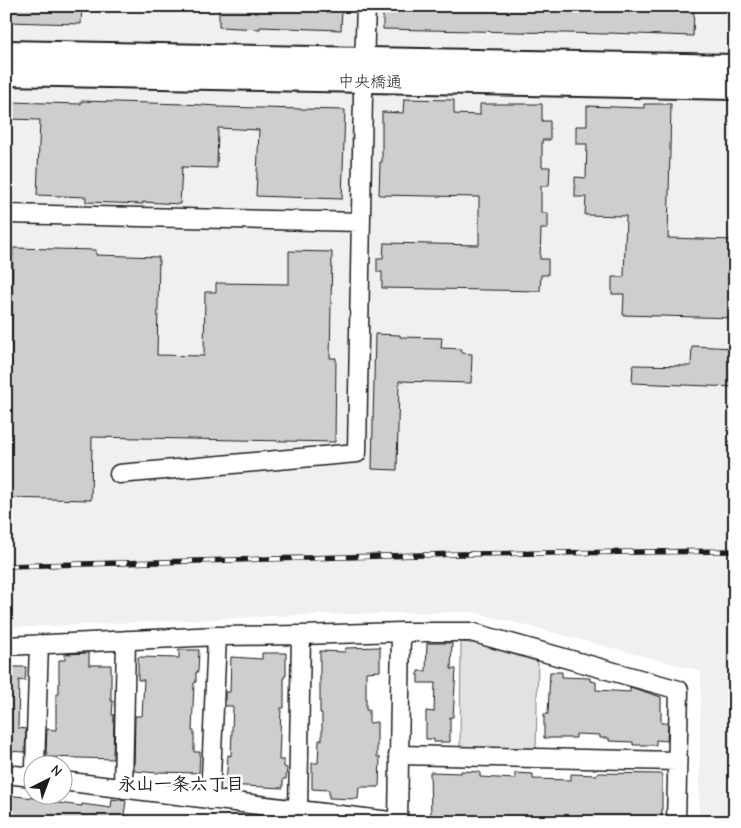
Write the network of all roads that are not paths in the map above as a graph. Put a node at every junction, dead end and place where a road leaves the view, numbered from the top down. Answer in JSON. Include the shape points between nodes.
{"nodes":[{"id":1,"x":366,"y":6,"type":"edge"},
{"id":2,"x":6,"y":52,"type":"edge"},
{"id":3,"x":364,"y":59,"type":"junction"},
{"id":4,"x":735,"y":66,"type":"edge"},
{"id":5,"x":6,"y":74,"type":"edge"},
{"id":6,"x":364,"y":81,"type":"junction"},
{"id":7,"x":735,"y":88,"type":"edge"},
{"id":8,"x":6,"y":214,"type":"edge"},
{"id":9,"x":361,"y":222,"type":"junction"},
{"id":10,"x":120,"y":474,"type":"dead end"},
{"id":11,"x":401,"y":632,"type":"junction"},
{"id":12,"x":301,"y":635,"type":"junction"},
{"id":13,"x":217,"y":636,"type":"junction"},
{"id":14,"x":126,"y":640,"type":"junction"},
{"id":15,"x":39,"y":644,"type":"junction"},
{"id":16,"x":6,"y":646,"type":"edge"},
{"id":17,"x":398,"y":755,"type":"junction"},
{"id":18,"x":35,"y":756,"type":"edge"},
{"id":19,"x":678,"y":761,"type":"junction"},
{"id":20,"x":6,"y":774,"type":"edge"},
{"id":21,"x":22,"y":776,"type":"edge"},
{"id":22,"x":72,"y":782,"type":"edge"},
{"id":23,"x":123,"y":789,"type":"junction"},
{"id":24,"x":210,"y":800,"type":"junction"},
{"id":25,"x":298,"y":810,"type":"junction"},
{"id":26,"x":398,"y":822,"type":"edge"},
{"id":27,"x":676,"y":822,"type":"edge"}],
"edges":[{"from":1,"to":3,"type":"street"},
{"from":2,"to":3,"type":"main road","name":"中央橋通"},
{"from":3,"to":4,"type":"main road","name":"中央橋通"},
{"from":3,"to":6,"type":"street"},
{"from":5,"to":6,"type":"main road","name":"中央橋通"},
{"from":6,"to":7,"type":"main road","name":"中央橋通"},
{"from":6,"to":9,"type":"street"},
{"from":8,"to":9,"type":"street"},
{"from":9,"to":10,"type":"street","via":[[357,453]]},
{"from":11,"to":12,"type":"street"},
{"from":11,"to":17,"type":"street"},
{"from":11,"to":19,"type":"street","via":[[471,632],[679,690]]},
{"from":12,"to":13,"type":"street"},
{"from":12,"to":25,"type":"street"},
{"from":13,"to":14,"type":"street"},
{"from":13,"to":24,"type":"street"},
{"from":14,"to":15,"type":"street"},
{"from":14,"to":23,"type":"street"},
{"from":15,"to":16,"type":"street"},
{"from":15,"to":18,"type":"street"},
{"from":17,"to":19,"type":"street"},
{"from":17,"to":26,"type":"street"},
{"from":19,"to":27,"type":"street"},
{"from":20,"to":21,"type":"street"},
{"from":22,"to":23,"type":"street"},
{"from":23,"to":24,"type":"street"},
{"from":24,"to":25,"type":"street"},
{"from":25,"to":26,"type":"street"}]}
